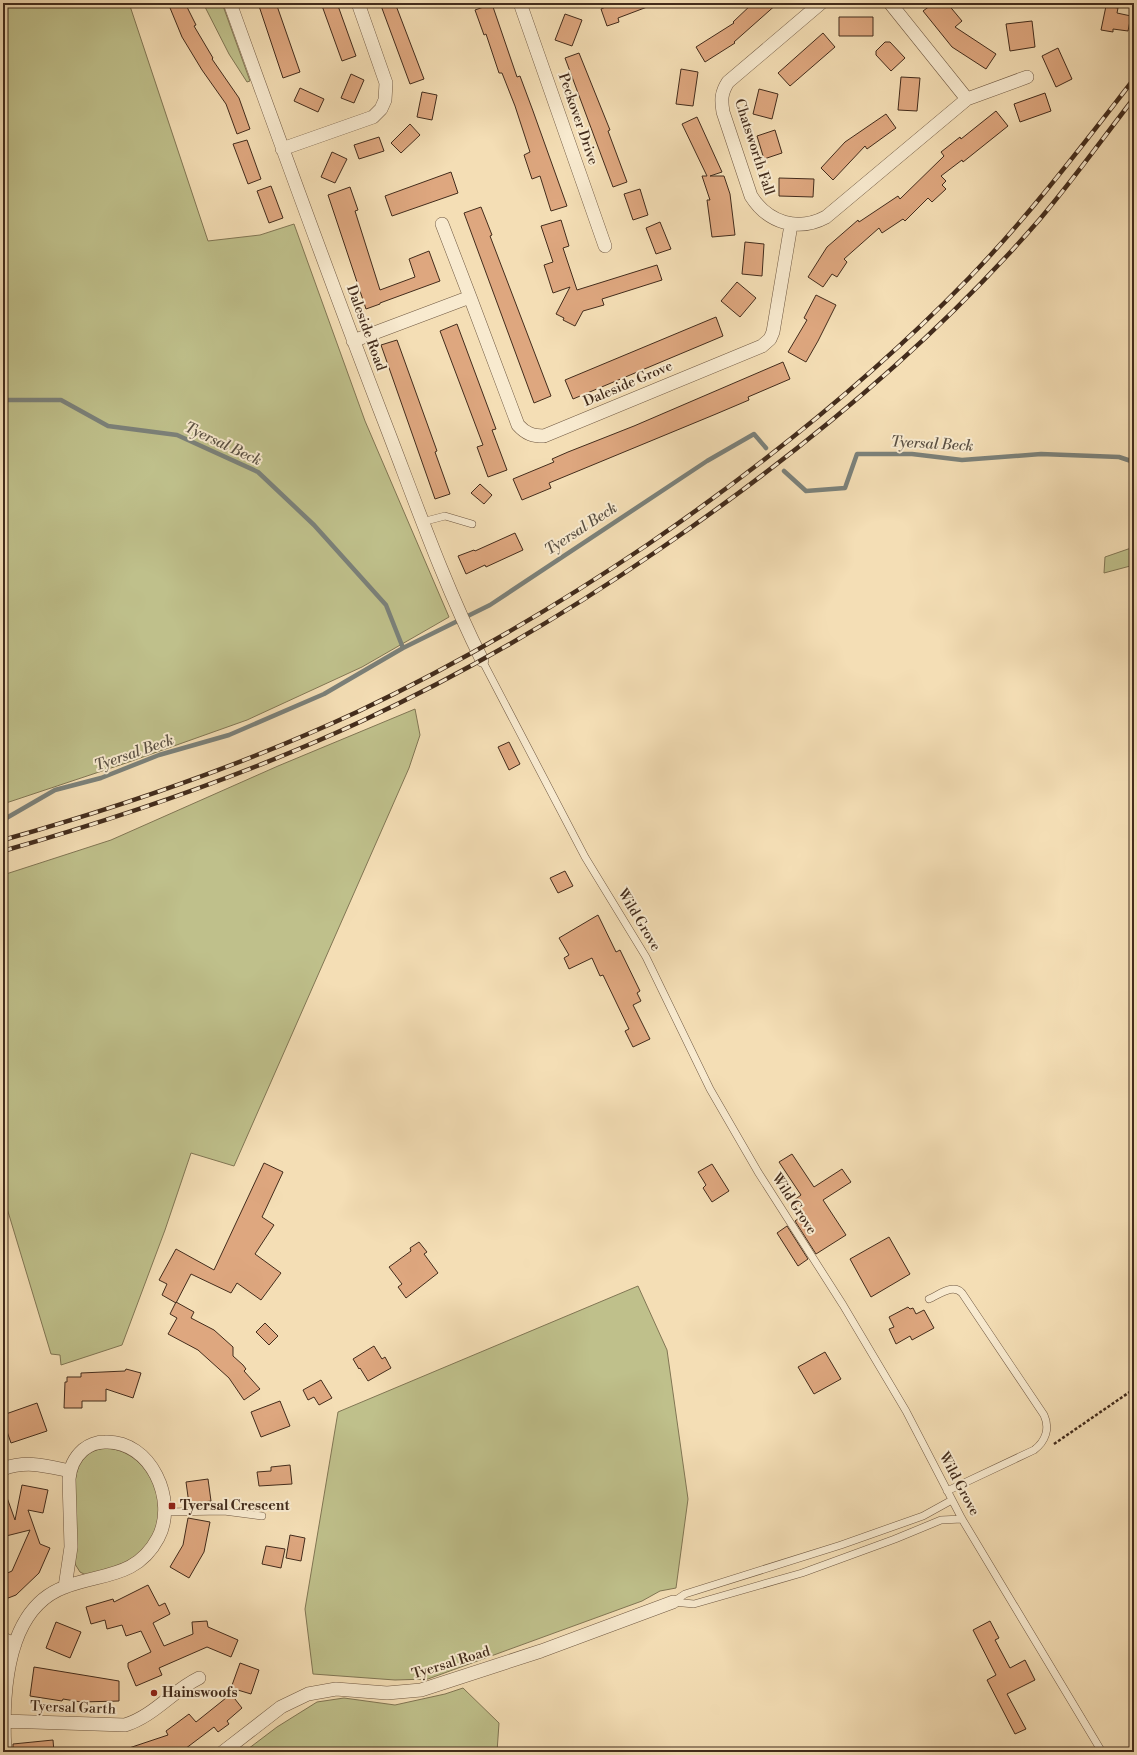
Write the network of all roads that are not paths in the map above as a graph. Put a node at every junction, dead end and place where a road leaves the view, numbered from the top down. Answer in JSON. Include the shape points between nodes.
{"nodes":[{"id":1,"x":230,"y":3,"type":"edge"},
{"id":2,"x":358,"y":3,"type":"edge"},
{"id":3,"x":821,"y":3,"type":"edge"},
{"id":4,"x":890,"y":3,"type":"edge"},
{"id":5,"x":525,"y":4,"type":"edge"},
{"id":6,"x":1027,"y":77,"type":"dead end"},
{"id":7,"x":967,"y":99,"type":"junction"},
{"id":8,"x":282,"y":149,"type":"junction"},
{"id":9,"x":442,"y":224,"type":"dead end"},
{"id":10,"x":791,"y":225,"type":"junction"},
{"id":11,"x":605,"y":246,"type":"dead end"},
{"id":12,"x":470,"y":297,"type":"junction"},
{"id":13,"x":354,"y":341,"type":"junction"},
{"id":14,"x":422,"y":522,"type":"junction"},
{"id":15,"x":472,"y":524,"type":"dead end"},
{"id":16,"x":482,"y":660,"type":"joint"},
{"id":17,"x":929,"y":1299,"type":"dead end"},
{"id":18,"x":3,"y":1469,"type":"edge"},
{"id":19,"x":70,"y":1471,"type":"junction"},
{"id":20,"x":947,"y":1490,"type":"junction"},
{"id":21,"x":952,"y":1500,"type":"junction"},
{"id":22,"x":165,"y":1512,"type":"junction"},
{"id":23,"x":262,"y":1516,"type":"dead end"},
{"id":24,"x":962,"y":1518,"type":"junction"},
{"id":25,"x":65,"y":1587,"type":"junction"},
{"id":26,"x":673,"y":1602,"type":"junction"},
{"id":27,"x":9,"y":1641,"type":"edge"},
{"id":28,"x":199,"y":1678,"type":"dead end"},
{"id":29,"x":3,"y":1721,"type":"edge"},
{"id":30,"x":5,"y":1752,"type":"edge"},
{"id":31,"x":223,"y":1752,"type":"edge"},
{"id":32,"x":1102,"y":1752,"type":"edge"}],
"edges":[{"from":1,"to":8,"type":"street","name":"Daleside Road"},
{"from":2,"to":8,"type":"street","via":[[386,83],[385,100],[381,109],[373,117]]},
{"from":3,"to":10,"type":"street","name":"Chatsworth Fall","via":[[728,82],[722,90],[723,112],[751,196],[766,214],[776,221]]},
{"from":4,"to":7,"type":"street"},
{"from":5,"to":11,"type":"street","name":"Peckover Drive"},
{"from":6,"to":7,"type":"street","name":"Chatsworth Fall"},
{"from":7,"to":10,"type":"street","name":"Chatsworth Fall","via":[[826,217],[818,222]]},
{"from":8,"to":13,"type":"street","name":"Daleside Road"},
{"from":9,"to":12,"type":"street","name":"Daleside Grove"},
{"from":10,"to":12,"type":"street","name":"Daleside Grove","via":[[776,316],[770,339],[762,346],[544,436],[524,432],[518,425]]},
{"from":12,"to":13,"type":"street"},
{"from":13,"to":14,"type":"street","name":"Daleside Road"},
{"from":14,"to":15,"type":"lane","via":[[445,516]]},
{"from":14,"to":16,"type":"street","name":"Daleside Road"},
{"from":16,"to":20,"type":"lane","name":"Wild Grove","via":[[585,857],[646,957],[710,1089],[758,1172],[843,1305],[906,1411]]},
{"from":17,"to":20,"type":"lane","via":[[954,1288],[962,1293],[1044,1415],[1047,1426],[1045,1438],[1034,1450]]},
{"from":18,"to":19,"type":"street","via":[[31,1463]]},
{"from":19,"to":22,"type":"street","via":[[78,1455],[92,1444],[110,1441],[121,1444],[141,1456],[152,1468],[162,1492]]},
{"from":19,"to":25,"type":"street","via":[[71,1547]]},
{"from":20,"to":21,"type":"lane","name":"Wild Grove"},
{"from":21,"to":24,"type":"lane","name":"Wild Grove"},
{"from":21,"to":26,"type":"lane","via":[[923,1516],[841,1545],[685,1594]]},
{"from":22,"to":23,"type":"lane","via":[[224,1511]]},
{"from":22,"to":25,"type":"street","via":[[164,1524],[154,1546],[138,1563],[117,1573]]},
{"from":24,"to":26,"type":"lane","via":[[941,1520],[788,1577],[694,1604]]},
{"from":24,"to":32,"type":"lane","name":"Wild Grove"},
{"from":25,"to":27,"type":"street","via":[[49,1595]]},
{"from":26,"to":31,"type":"street","name":"Tyersal Road","via":[[541,1651],[421,1690],[387,1693],[336,1689],[308,1694],[281,1707]]},
{"from":27,"to":29,"type":"street"},
{"from":28,"to":29,"type":"street","name":"Tyersal Garth","via":[[183,1687],[146,1716],[125,1725]]},
{"from":29,"to":30,"type":"street"}]}
